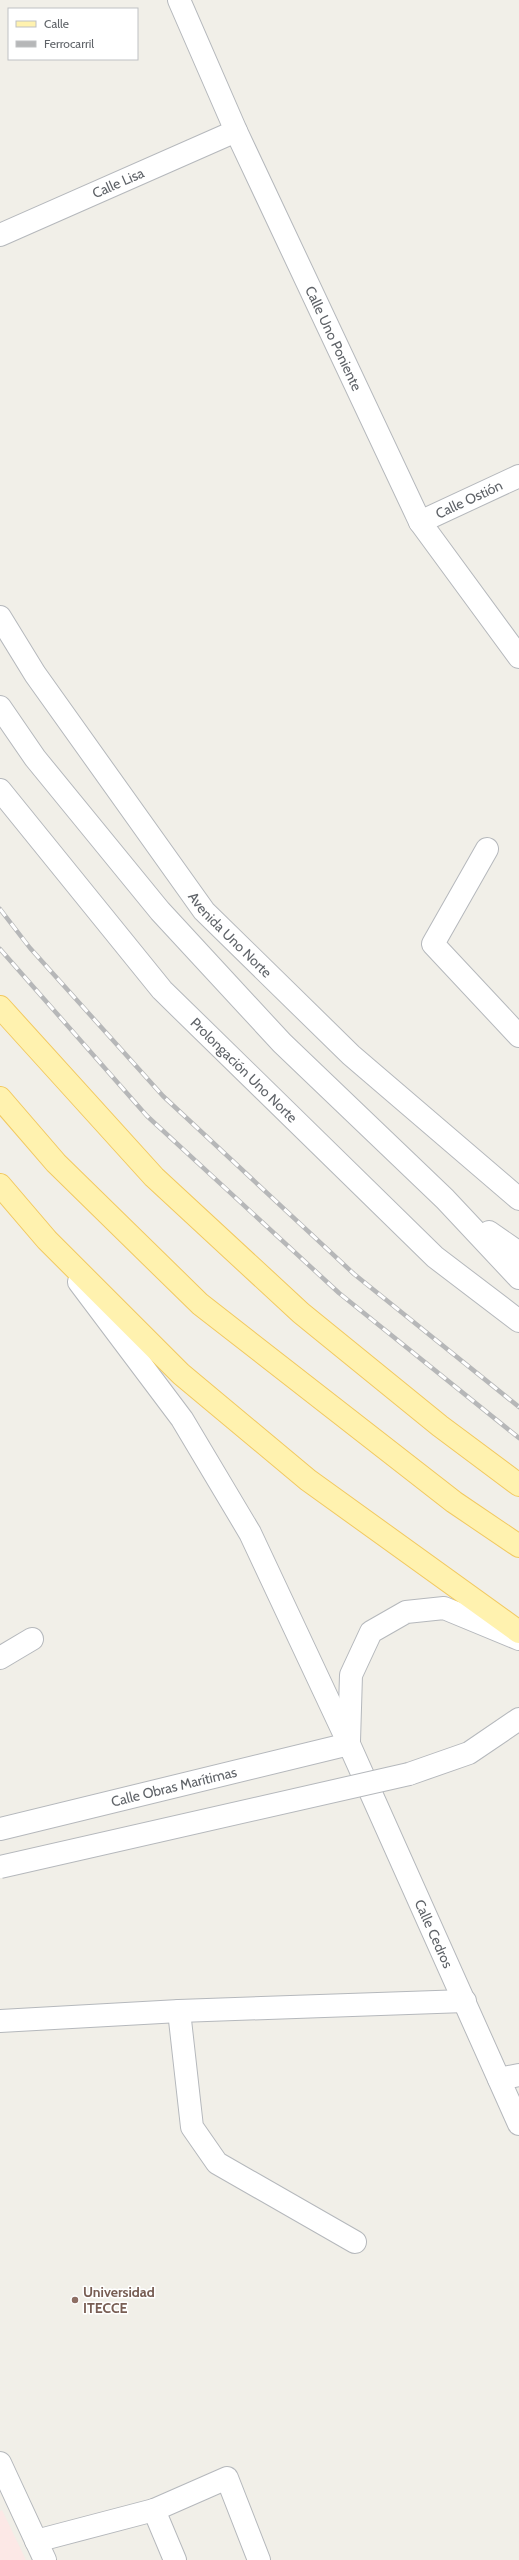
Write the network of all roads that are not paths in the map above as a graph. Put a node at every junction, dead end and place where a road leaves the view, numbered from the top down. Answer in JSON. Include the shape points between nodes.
{"nodes":[{"id":1,"x":179,"y":0,"type":"edge"},
{"id":2,"x":236,"y":131,"type":"junction"},
{"id":3,"x":0,"y":235,"type":"edge"},
{"id":4,"x":519,"y":476,"type":"edge"},
{"id":5,"x":420,"y":522,"type":"junction"},
{"id":6,"x":0,"y":617,"type":"edge"},
{"id":7,"x":519,"y":658,"type":"edge"},
{"id":8,"x":0,"y":707,"type":"edge"},
{"id":9,"x":0,"y":790,"type":"edge"},
{"id":10,"x":487,"y":849,"type":"dead end"},
{"id":11,"x":0,"y":1007,"type":"edge"},
{"id":12,"x":519,"y":1036,"type":"edge"},
{"id":13,"x":0,"y":1098,"type":"edge"},
{"id":14,"x":0,"y":1185,"type":"edge"},
{"id":15,"x":445,"y":1199,"type":"junction"},
{"id":16,"x":519,"y":1199,"type":"edge"},
{"id":17,"x":48,"y":1240,"type":"junction"},
{"id":18,"x":519,"y":1253,"type":"edge"},
{"id":19,"x":519,"y":1278,"type":"edge"},
{"id":20,"x":519,"y":1321,"type":"edge"},
{"id":21,"x":519,"y":1485,"type":"edge"},
{"id":22,"x":519,"y":1546,"type":"edge"},
{"id":23,"x":519,"y":1632,"type":"edge"},
{"id":24,"x":32,"y":1639,"type":"dead end"},
{"id":25,"x":519,"y":1639,"type":"edge"},
{"id":26,"x":0,"y":1658,"type":"edge"},
{"id":27,"x":519,"y":1718,"type":"edge"},
{"id":28,"x":349,"y":1744,"type":"junction"},
{"id":29,"x":0,"y":1829,"type":"edge"},
{"id":30,"x":0,"y":1867,"type":"edge"},
{"id":31,"x":465,"y":2001,"type":"junction"},
{"id":32,"x":179,"y":2011,"type":"junction"},
{"id":33,"x":0,"y":2021,"type":"edge"},
{"id":34,"x":509,"y":2077,"type":"edge"},
{"id":35,"x":519,"y":2124,"type":"edge"},
{"id":36,"x":355,"y":2242,"type":"dead end"},
{"id":37,"x":0,"y":2463,"type":"edge"},
{"id":38,"x":154,"y":2510,"type":"junction"},
{"id":39,"x":41,"y":2551,"type":"edge"},
{"id":40,"x":175,"y":2560,"type":"edge"},
{"id":41,"x":259,"y":2560,"type":"edge"}],
"edges":[{"from":1,"to":2,"type":"street","name":"Calle Uno Poniente"},
{"from":2,"to":3,"type":"street","name":"Calle Lisa"},
{"from":2,"to":5,"type":"street","name":"Calle Uno Poniente"},
{"from":4,"to":5,"type":"street","name":"Calle Ostión"},
{"from":5,"to":7,"type":"street","name":"Calle Uno Poniente"},
{"from":6,"to":16,"type":"street","name":"Avenida Uno Norte","via":[[35,674],[204,911],[351,1055]]},
{"from":8,"to":15,"type":"street","via":[[35,758],[160,912],[282,1043]]},
{"from":9,"to":20,"type":"street","name":"Prolongación Uno Norte","via":[[162,990],[435,1257]]},
{"from":10,"to":12,"type":"street","via":[[434,944]]},
{"from":11,"to":21,"type":"main road","via":[[154,1177],[302,1313],[440,1426]]},
{"from":13,"to":22,"type":"main road","via":[[56,1163],[200,1304],[454,1502]]},
{"from":14,"to":17,"type":"main road"},
{"from":15,"to":18,"type":"street"},
{"from":15,"to":19,"type":"street"},
{"from":17,"to":23,"type":"main road","via":[[181,1374],[308,1480]]},
{"from":17,"to":28,"type":"street","name":"Calle Cedros","via":[[182,1419],[250,1533]]},
{"from":24,"to":26,"type":"street"},
{"from":25,"to":28,"type":"street","via":[[444,1608],[406,1612],[371,1632],[351,1675]]},
{"from":27,"to":30,"type":"street","bridge":true,"via":[[468,1753],[409,1774]]},
{"from":28,"to":29,"type":"street","name":"Calle Obras Marítimas"},
{"from":28,"to":31,"type":"street","name":"Calle Cedros"},
{"from":31,"to":32,"type":"street"},
{"from":31,"to":34,"type":"street","name":"Calle Cedros"},
{"from":32,"to":33,"type":"street"},
{"from":32,"to":36,"type":"street","via":[[192,2127],[217,2163]]},
{"from":34,"to":35,"type":"street","name":"Calle Cedros"},
{"from":37,"to":39,"type":"street"},
{"from":38,"to":39,"type":"street"},
{"from":38,"to":40,"type":"street"},
{"from":38,"to":41,"type":"street","via":[[227,2478]]}]}
